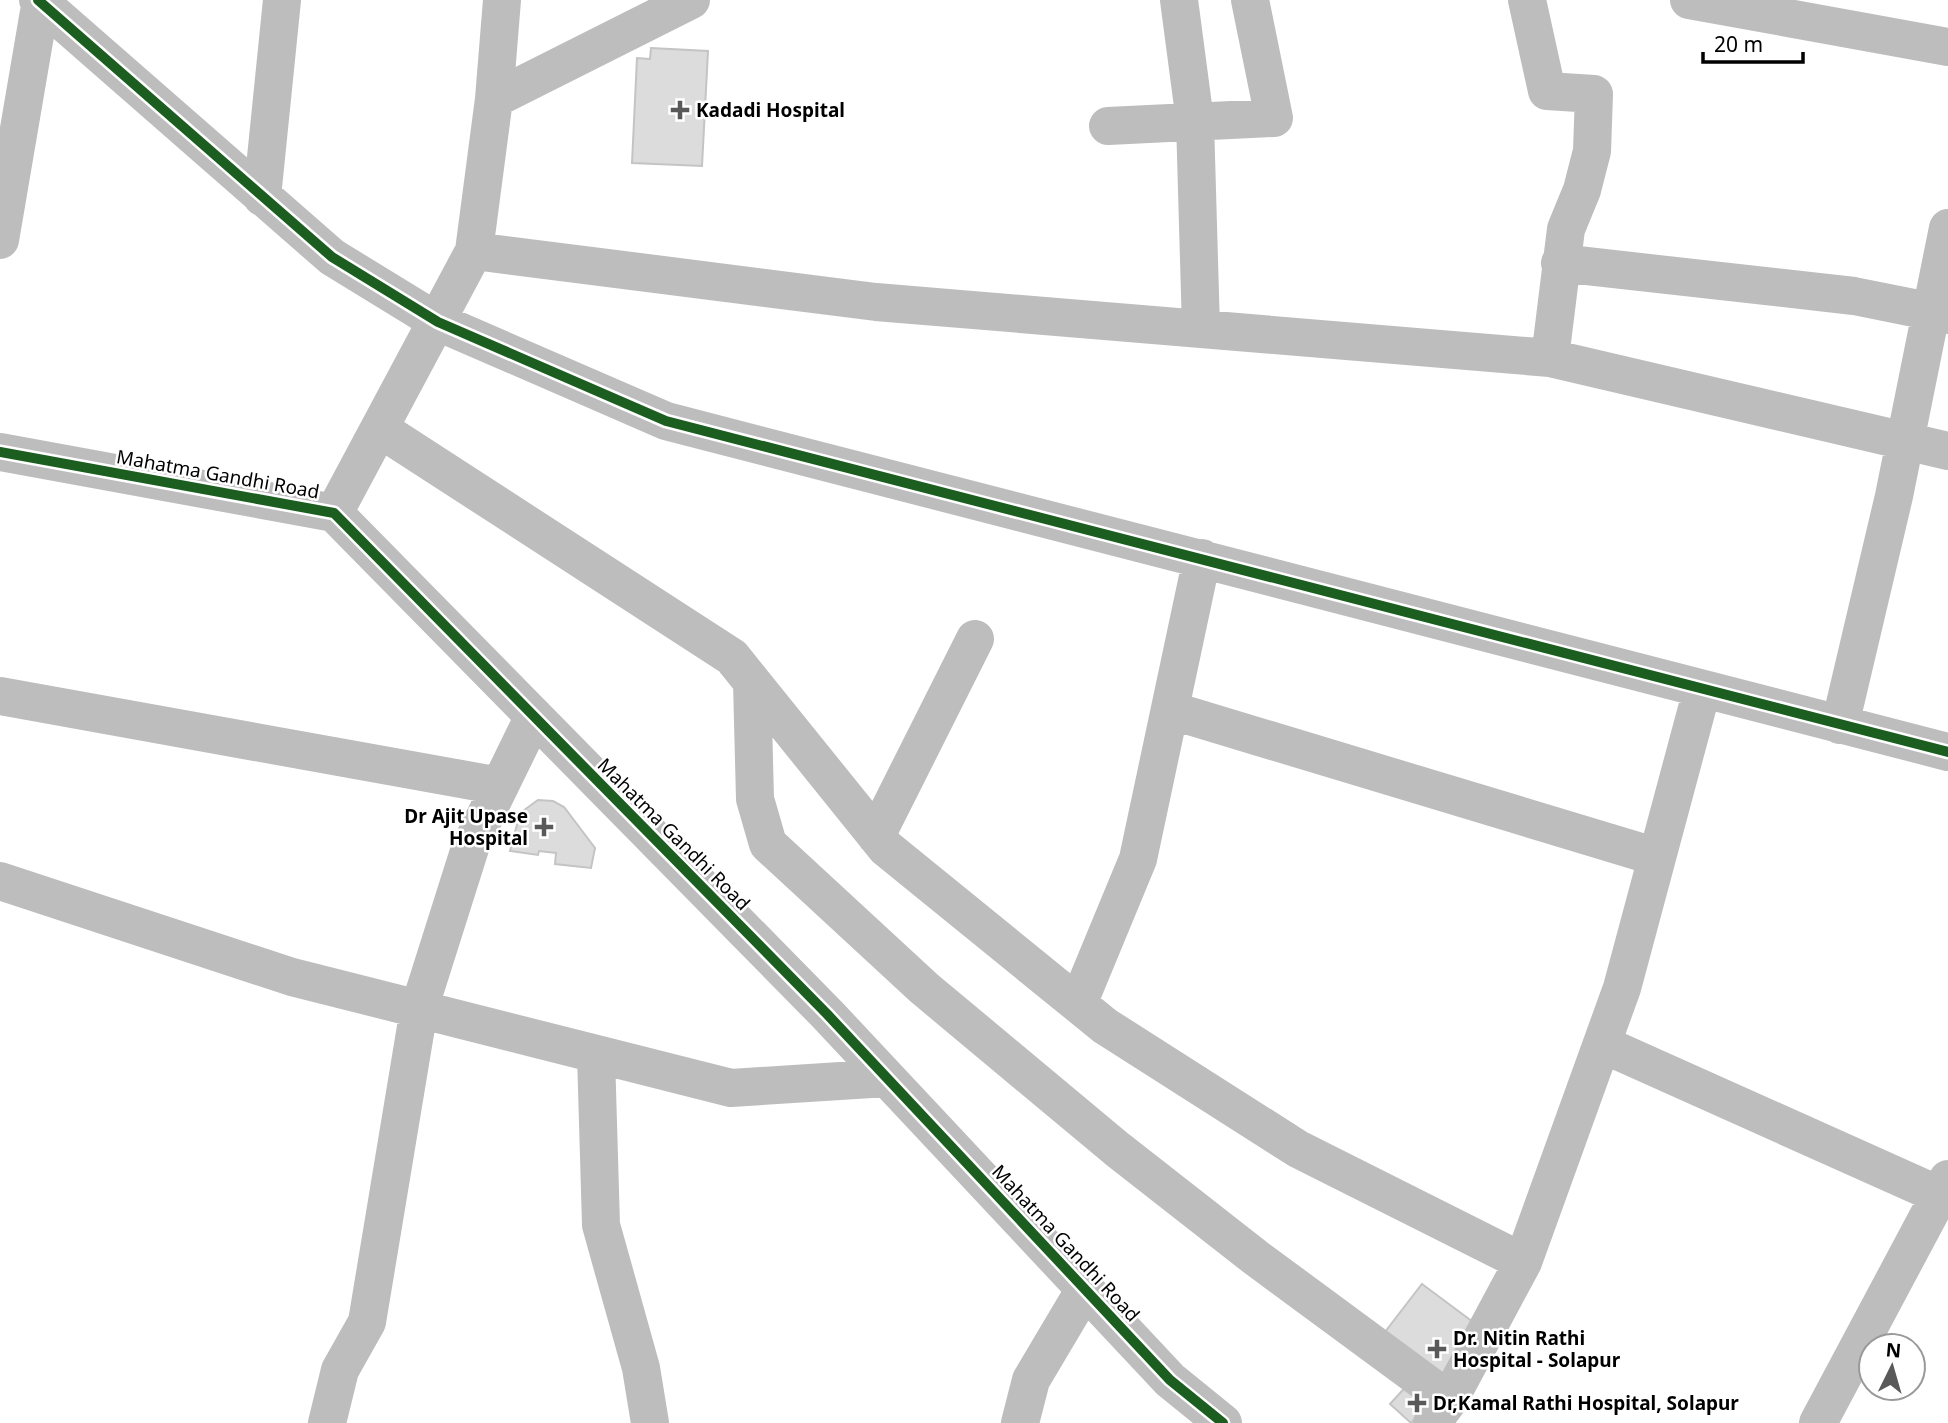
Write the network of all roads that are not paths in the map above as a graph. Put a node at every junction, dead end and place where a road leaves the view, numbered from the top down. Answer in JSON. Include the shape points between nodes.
{"nodes":[{"id":1,"x":282,"y":0,"type":"edge"},
{"id":2,"x":502,"y":0,"type":"edge"},
{"id":3,"x":689,"y":0,"type":"edge"},
{"id":4,"x":1179,"y":0,"type":"edge"},
{"id":5,"x":1250,"y":0,"type":"edge"},
{"id":6,"x":1527,"y":0,"type":"edge"},
{"id":7,"x":1689,"y":0,"type":"edge"},
{"id":8,"x":40,"y":1,"type":"edge"},
{"id":9,"x":1948,"y":47,"type":"edge"},
{"id":10,"x":494,"y":99,"type":"junction"},
{"id":11,"x":1195,"y":121,"type":"junction"},
{"id":12,"x":1108,"y":125,"type":"dead end"},
{"id":13,"x":262,"y":197,"type":"junction"},
{"id":14,"x":1948,"y":228,"type":"edge"},
{"id":15,"x":0,"y":240,"type":"edge"},
{"id":16,"x":474,"y":251,"type":"junction"},
{"id":17,"x":1560,"y":262,"type":"junction"},
{"id":18,"x":1940,"y":313,"type":"edge"},
{"id":19,"x":438,"y":322,"type":"junction"},
{"id":20,"x":1201,"y":329,"type":"junction"},
{"id":21,"x":1550,"y":358,"type":"junction"},
{"id":22,"x":380,"y":429,"type":"junction"},
{"id":23,"x":1906,"y":440,"type":"junction"},
{"id":24,"x":1948,"y":451,"type":"edge"},
{"id":25,"x":0,"y":452,"type":"edge"},
{"id":26,"x":334,"y":513,"type":"junction"},
{"id":27,"x":1202,"y":558,"type":"junction"},
{"id":28,"x":975,"y":639,"type":"dead end"},
{"id":29,"x":752,"y":682,"type":"junction"},
{"id":30,"x":1702,"y":690,"type":"junction"},
{"id":31,"x":0,"y":695,"type":"edge"},
{"id":32,"x":1170,"y":710,"type":"junction"},
{"id":33,"x":534,"y":716,"type":"junction"},
{"id":34,"x":1840,"y":725,"type":"junction"},
{"id":35,"x":1948,"y":752,"type":"edge"},
{"id":36,"x":500,"y":786,"type":"junction"},
{"id":37,"x":876,"y":836,"type":"junction"},
{"id":38,"x":1657,"y":857,"type":"junction"},
{"id":39,"x":0,"y":881,"type":"edge"},
{"id":40,"x":1078,"y":1004,"type":"junction"},
{"id":41,"x":419,"y":1009,"type":"junction"},
{"id":42,"x":1602,"y":1044,"type":"junction"},
{"id":43,"x":596,"y":1055,"type":"junction"},
{"id":44,"x":887,"y":1078,"type":"junction"},
{"id":45,"x":1945,"y":1191,"type":"edge"},
{"id":46,"x":1523,"y":1262,"type":"junction"},
{"id":47,"x":1085,"y":1289,"type":"junction"},
{"id":48,"x":1441,"y":1412,"type":"edge"},
{"id":49,"x":327,"y":1423,"type":"edge"},
{"id":50,"x":650,"y":1423,"type":"edge"},
{"id":51,"x":1020,"y":1423,"type":"edge"},
{"id":52,"x":1223,"y":1423,"type":"edge"},
{"id":53,"x":1818,"y":1423,"type":"edge"}],
"edges":[{"from":1,"to":13,"type":"street"},
{"from":2,"to":10,"type":"street"},
{"from":3,"to":10,"type":"street"},
{"from":4,"to":11,"type":"street"},
{"from":5,"to":11,"type":"street","via":[[1274,118]]},
{"from":6,"to":17,"type":"street","via":[[1547,91],[1594,94],[1592,151]]},
{"from":7,"to":9,"type":"street"},
{"from":8,"to":13,"type":"street"},
{"from":8,"to":15,"type":"street"},
{"from":10,"to":16,"type":"street"},
{"from":11,"to":12,"type":"street"},
{"from":11,"to":20,"type":"street"},
{"from":13,"to":19,"type":"street","via":[[332,257]]},
{"from":14,"to":18,"type":"street"},
{"from":16,"to":19,"type":"street"},
{"from":16,"to":20,"type":"street","via":[[876,302]]},
{"from":17,"to":18,"type":"street","via":[[1854,296]]},
{"from":17,"to":21,"type":"street"},
{"from":18,"to":23,"type":"street"},
{"from":19,"to":22,"type":"street"},
{"from":19,"to":27,"type":"street","via":[[666,421]]},
{"from":20,"to":21,"type":"street"},
{"from":21,"to":23,"type":"street"},
{"from":22,"to":26,"type":"street"},
{"from":22,"to":29,"type":"street","via":[[732,657]]},
{"from":23,"to":24,"type":"street"},
{"from":23,"to":34,"type":"street"},
{"from":25,"to":26,"type":"street","name":"Mahatma Gandhi Road"},
{"from":26,"to":33,"type":"street","name":"Mahatma Gandhi Road"},
{"from":27,"to":30,"type":"street"},
{"from":27,"to":32,"type":"street"},
{"from":28,"to":37,"type":"street"},
{"from":29,"to":37,"type":"street"},
{"from":29,"to":48,"type":"street","via":[[755,799],[768,844],[925,988]]},
{"from":30,"to":34,"type":"street"},
{"from":30,"to":38,"type":"street"},
{"from":31,"to":36,"type":"street"},
{"from":32,"to":38,"type":"street"},
{"from":32,"to":40,"type":"street","via":[[1138,859]]},
{"from":33,"to":36,"type":"street"},
{"from":33,"to":44,"type":"street","name":"Mahatma Gandhi Road"},
{"from":34,"to":35,"type":"street"},
{"from":36,"to":41,"type":"street","via":[[471,845]]},
{"from":37,"to":40,"type":"street"},
{"from":38,"to":42,"type":"street"},
{"from":39,"to":41,"type":"street","via":[[292,977]]},
{"from":40,"to":46,"type":"street","via":[[1105,1026],[1298,1149]]},
{"from":41,"to":43,"type":"street"},
{"from":41,"to":49,"type":"street","via":[[367,1322],[340,1370]]},
{"from":42,"to":45,"type":"street"},
{"from":42,"to":46,"type":"street"},
{"from":43,"to":44,"type":"street","via":[[731,1088]]},
{"from":43,"to":50,"type":"street","via":[[601,1225],[641,1368]]},
{"from":44,"to":47,"type":"street","name":"Mahatma Gandhi Road"},
{"from":45,"to":53,"type":"street"},
{"from":46,"to":48,"type":"street"},
{"from":47,"to":51,"type":"street","via":[[1031,1380]]},
{"from":47,"to":52,"type":"street","name":"Mahatma Gandhi Road","via":[[1170,1380]]}]}
